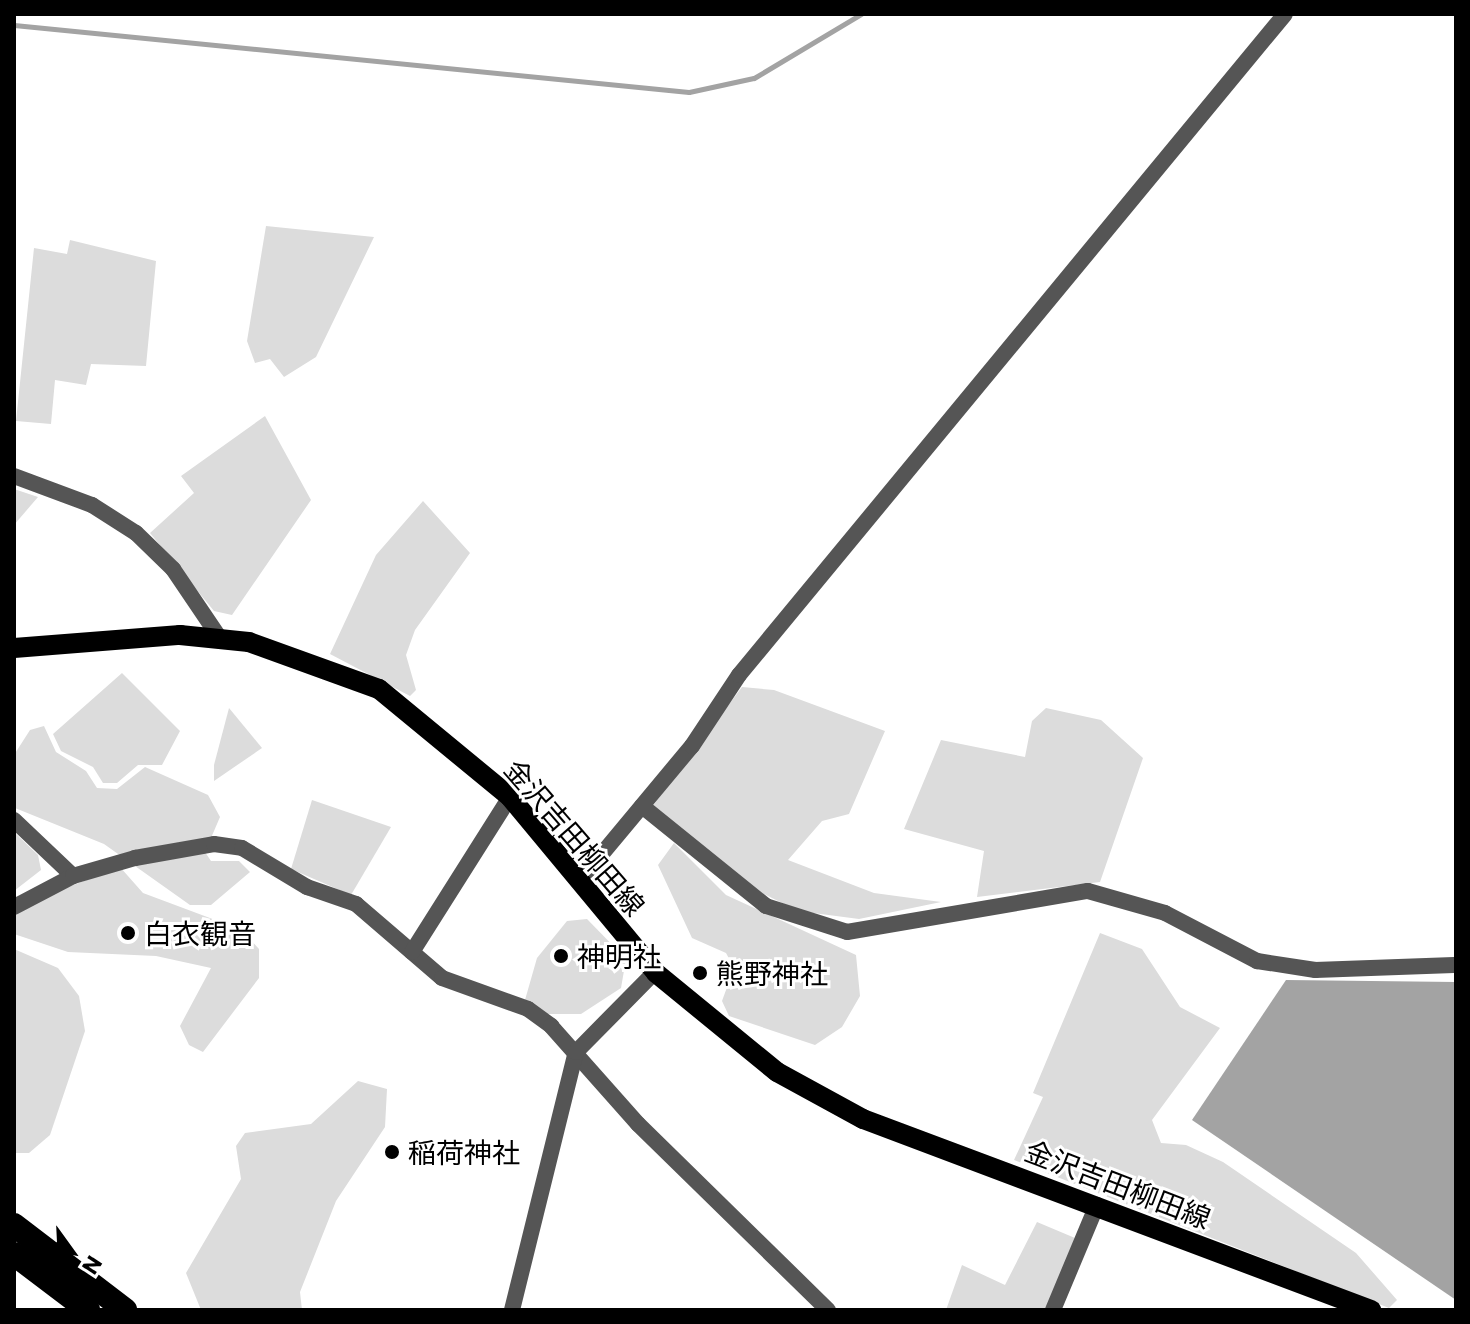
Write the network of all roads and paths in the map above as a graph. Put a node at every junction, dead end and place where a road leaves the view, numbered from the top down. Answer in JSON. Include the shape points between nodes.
{"nodes":[{"id":1,"x":1285,"y":14,"type":"edge"},
{"id":2,"x":14,"y":476,"type":"edge"},
{"id":3,"x":221,"y":640,"type":"junction"},
{"id":4,"x":14,"y":648,"type":"edge"},
{"id":5,"x":510,"y":797,"type":"junction"},
{"id":6,"x":642,"y":806,"type":"junction"},
{"id":7,"x":14,"y":820,"type":"edge"},
{"id":8,"x":73,"y":876,"type":"junction"},
{"id":9,"x":581,"y":879,"type":"junction"},
{"id":10,"x":14,"y":907,"type":"edge"},
{"id":11,"x":412,"y":952,"type":"junction"},
{"id":12,"x":1454,"y":965,"type":"dead end"},
{"id":13,"x":655,"y":972,"type":"junction"},
{"id":14,"x":576,"y":1052,"type":"junction"},
{"id":15,"x":1097,"y":1205,"type":"junction"},
{"id":16,"x":14,"y":1225,"type":"edge"},
{"id":17,"x":14,"y":1254,"type":"edge"},
{"id":18,"x":88,"y":1310,"type":"edge"},
{"id":19,"x":125,"y":1310,"type":"edge"},
{"id":20,"x":512,"y":1310,"type":"edge"},
{"id":21,"x":828,"y":1310,"type":"edge"},
{"id":22,"x":1053,"y":1310,"type":"edge"},
{"id":23,"x":1371,"y":1310,"type":"edge"}],
"edges":[{"from":1,"to":6,"type":"street","via":[[739,675]]},
{"from":2,"to":3,"type":"street","via":[[92,505],[136,533],[173,569]]},
{"from":3,"to":4,"type":"main road","name":"金沢吉田柳田線","via":[[136,633]]},
{"from":3,"to":5,"type":"main road","name":"金沢吉田柳田線","via":[[301,657],[379,689]]},
{"from":5,"to":9,"type":"main road","name":"金沢吉田柳田線"},
{"from":5,"to":11,"type":"street"},
{"from":6,"to":9,"type":"street"},
{"from":6,"to":12,"type":"street","via":[[766,906],[847,932],[1088,891],[1165,913],[1257,961],[1315,970]]},
{"from":7,"to":8,"type":"street"},
{"from":8,"to":10,"type":"street"},
{"from":8,"to":11,"type":"street","via":[[214,844],[242,848],[307,887],[356,904]]},
{"from":9,"to":13,"type":"main road","name":"金沢吉田柳田線"},
{"from":11,"to":14,"type":"street","via":[[442,978],[528,1009]]},
{"from":13,"to":14,"type":"street"},
{"from":13,"to":15,"type":"main road","name":"金沢吉田柳田線","via":[[734,1043],[810,1092]]},
{"from":14,"to":20,"type":"street"},
{"from":14,"to":21,"type":"street","via":[[638,1124]]},
{"from":15,"to":22,"type":"street"},
{"from":15,"to":23,"type":"main road","name":"金沢吉田柳田線"},
{"from":16,"to":19,"type":"highway"},
{"from":17,"to":18,"type":"highway"}]}
